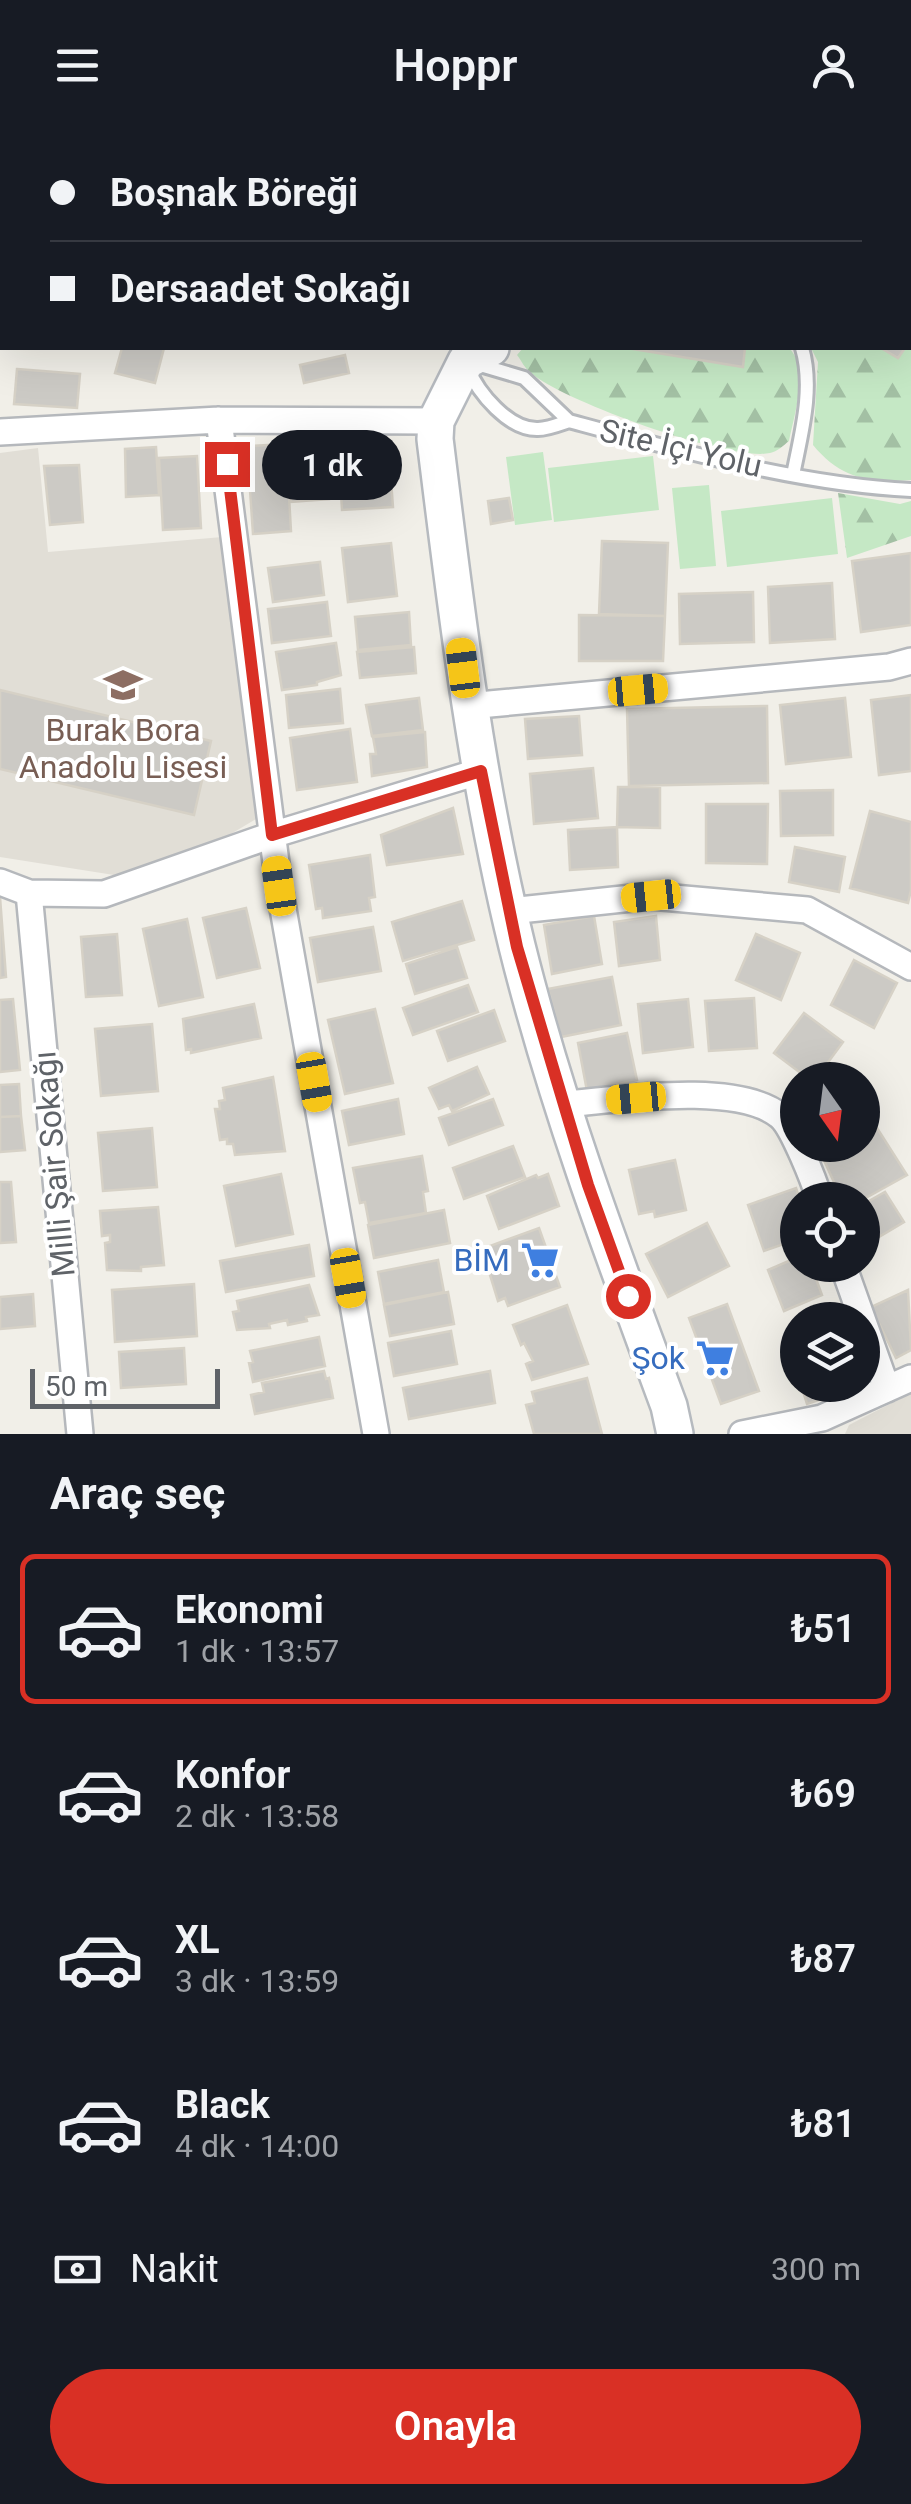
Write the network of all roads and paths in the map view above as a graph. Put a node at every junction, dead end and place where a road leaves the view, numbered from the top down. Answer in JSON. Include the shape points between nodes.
{"nodes":[{"id":1,"x":803,"y":350,"type":"edge"},
{"id":2,"x":473,"y":352,"type":"edge"},
{"id":3,"x":219,"y":420,"type":"junction"},
{"id":4,"x":436,"y":421,"type":"junction"},
{"id":5,"x":570,"y":421,"type":"junction"},
{"id":6,"x":0,"y":432,"type":"edge"},
{"id":7,"x":793,"y":475,"type":"junction"},
{"id":8,"x":911,"y":490,"type":"edge"},
{"id":9,"x":911,"y":661,"type":"edge"},
{"id":10,"x":468,"y":706,"type":"junction"},
{"id":11,"x":481,"y":771,"type":"junction"},
{"id":12,"x":272,"y":835,"type":"junction"},
{"id":13,"x":0,"y":882,"type":"edge"},
{"id":14,"x":29,"y":893,"type":"junction"},
{"id":15,"x":510,"y":911,"type":"junction"},
{"id":16,"x":911,"y":967,"type":"edge"},
{"id":17,"x":564,"y":1104,"type":"junction"},
{"id":18,"x":814,"y":1182,"type":"edge"},
{"id":19,"x":849,"y":1282,"type":"edge"},
{"id":20,"x":911,"y":1378,"type":"edge"},
{"id":21,"x":887,"y":1389,"type":"junction"},
{"id":22,"x":823,"y":1426,"type":"edge"},
{"id":23,"x":80,"y":1434,"type":"edge"},
{"id":24,"x":376,"y":1434,"type":"edge"},
{"id":25,"x":675,"y":1434,"type":"edge"},
{"id":26,"x":742,"y":1434,"type":"edge"}],
"edges":[{"from":1,"to":7,"type":"lane","via":[[808,366],[804,418]]},
{"from":2,"to":4,"type":"main road"},
{"from":2,"to":5,"type":"lane","via":[[524,378]]},
{"from":2,"to":5,"type":"lane","via":[[473,380],[491,404],[536,430]]},
{"from":3,"to":4,"type":"street"},
{"from":3,"to":6,"type":"street"},
{"from":3,"to":12,"type":"street"},
{"from":4,"to":10,"type":"main road"},
{"from":5,"to":7,"type":"lane","name":"Site İçi Yolu"},
{"from":7,"to":8,"type":"lane","name":"Site İçi Yolu"},
{"from":9,"to":10,"type":"street"},
{"from":10,"to":11,"type":"main road"},
{"from":11,"to":12,"type":"street"},
{"from":11,"to":15,"type":"main road"},
{"from":12,"to":14,"type":"street","via":[[104,894]]},
{"from":12,"to":24,"type":"street"},
{"from":13,"to":14,"type":"street"},
{"from":14,"to":23,"type":"street","name":"Milli Şair Sokağı"},
{"from":15,"to":16,"type":"street","via":[[651,896],[806,910]]},
{"from":15,"to":17,"type":"main road"},
{"from":17,"to":18,"type":"street","via":[[743,1098],[781,1116]]},
{"from":17,"to":25,"type":"main road"},
{"from":19,"to":21,"type":"street"},
{"from":20,"to":21,"type":"street"},
{"from":21,"to":22,"type":"street"},
{"from":22,"to":26,"type":"street"}]}
